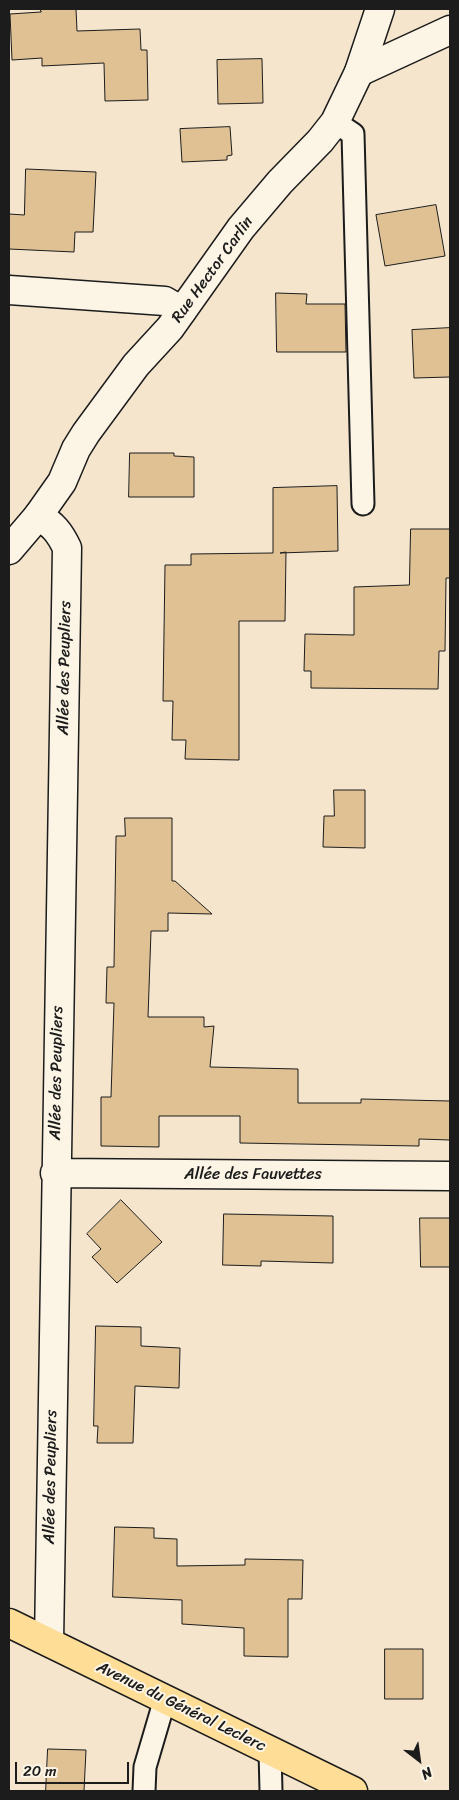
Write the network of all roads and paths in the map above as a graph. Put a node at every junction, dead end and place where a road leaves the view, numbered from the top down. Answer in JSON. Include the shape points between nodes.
{"nodes":[{"id":1,"x":379,"y":9,"type":"edge"},
{"id":2,"x":450,"y":30,"type":"edge"},
{"id":3,"x":359,"y":72,"type":"junction"},
{"id":4,"x":335,"y":122,"type":"junction"},
{"id":5,"x":9,"y":290,"type":"edge"},
{"id":6,"x":182,"y":311,"type":"junction"},
{"id":7,"x":363,"y":504,"type":"dead end"},
{"id":8,"x":38,"y":516,"type":"junction"},
{"id":9,"x":9,"y":550,"type":"edge"},
{"id":10,"x":56,"y":1173,"type":"junction"},
{"id":11,"x":450,"y":1176,"type":"edge"},
{"id":12,"x":9,"y":1622,"type":"edge"},
{"id":13,"x":49,"y":1642,"type":"junction"},
{"id":14,"x":166,"y":1699,"type":"junction"},
{"id":15,"x":270,"y":1751,"type":"junction"},
{"id":16,"x":144,"y":1791,"type":"edge"},
{"id":17,"x":271,"y":1791,"type":"edge"},
{"id":18,"x":353,"y":1791,"type":"edge"}],
"edges":[{"from":1,"to":3,"type":"street","name":"Rue Hector Carlin"},
{"from":2,"to":3,"type":"street"},
{"from":3,"to":4,"type":"street","name":"Rue Hector Carlin"},
{"from":4,"to":6,"type":"street","name":"Rue Hector Carlin","via":[[241,228]]},
{"from":4,"to":7,"type":"lane","via":[[353,134]]},
{"from":5,"to":6,"type":"street","via":[[165,301]]},
{"from":6,"to":8,"type":"street","name":"Rue Hector Carlin","via":[[136,365],[86,433],[62,482]]},
{"from":8,"to":9,"type":"street","name":"Rue Hector Carlin"},
{"from":8,"to":10,"type":"street","name":"Allée des Peupliers","via":[[61,534],[67,548]]},
{"from":10,"to":11,"type":"street","name":"Allée des Fauvettes"},
{"from":10,"to":13,"type":"street","name":"Allée des Peupliers"},
{"from":12,"to":13,"type":"main road","name":"Avenue du Général Leclerc"},
{"from":13,"to":14,"type":"main road","name":"Avenue du Général Leclerc"},
{"from":14,"to":15,"type":"main road","name":"Avenue du Général Leclerc"},
{"from":14,"to":16,"type":"lane","via":[[145,1767]]},
{"from":15,"to":17,"type":"lane"},
{"from":15,"to":18,"type":"main road","name":"Avenue du Général Leclerc"}]}
